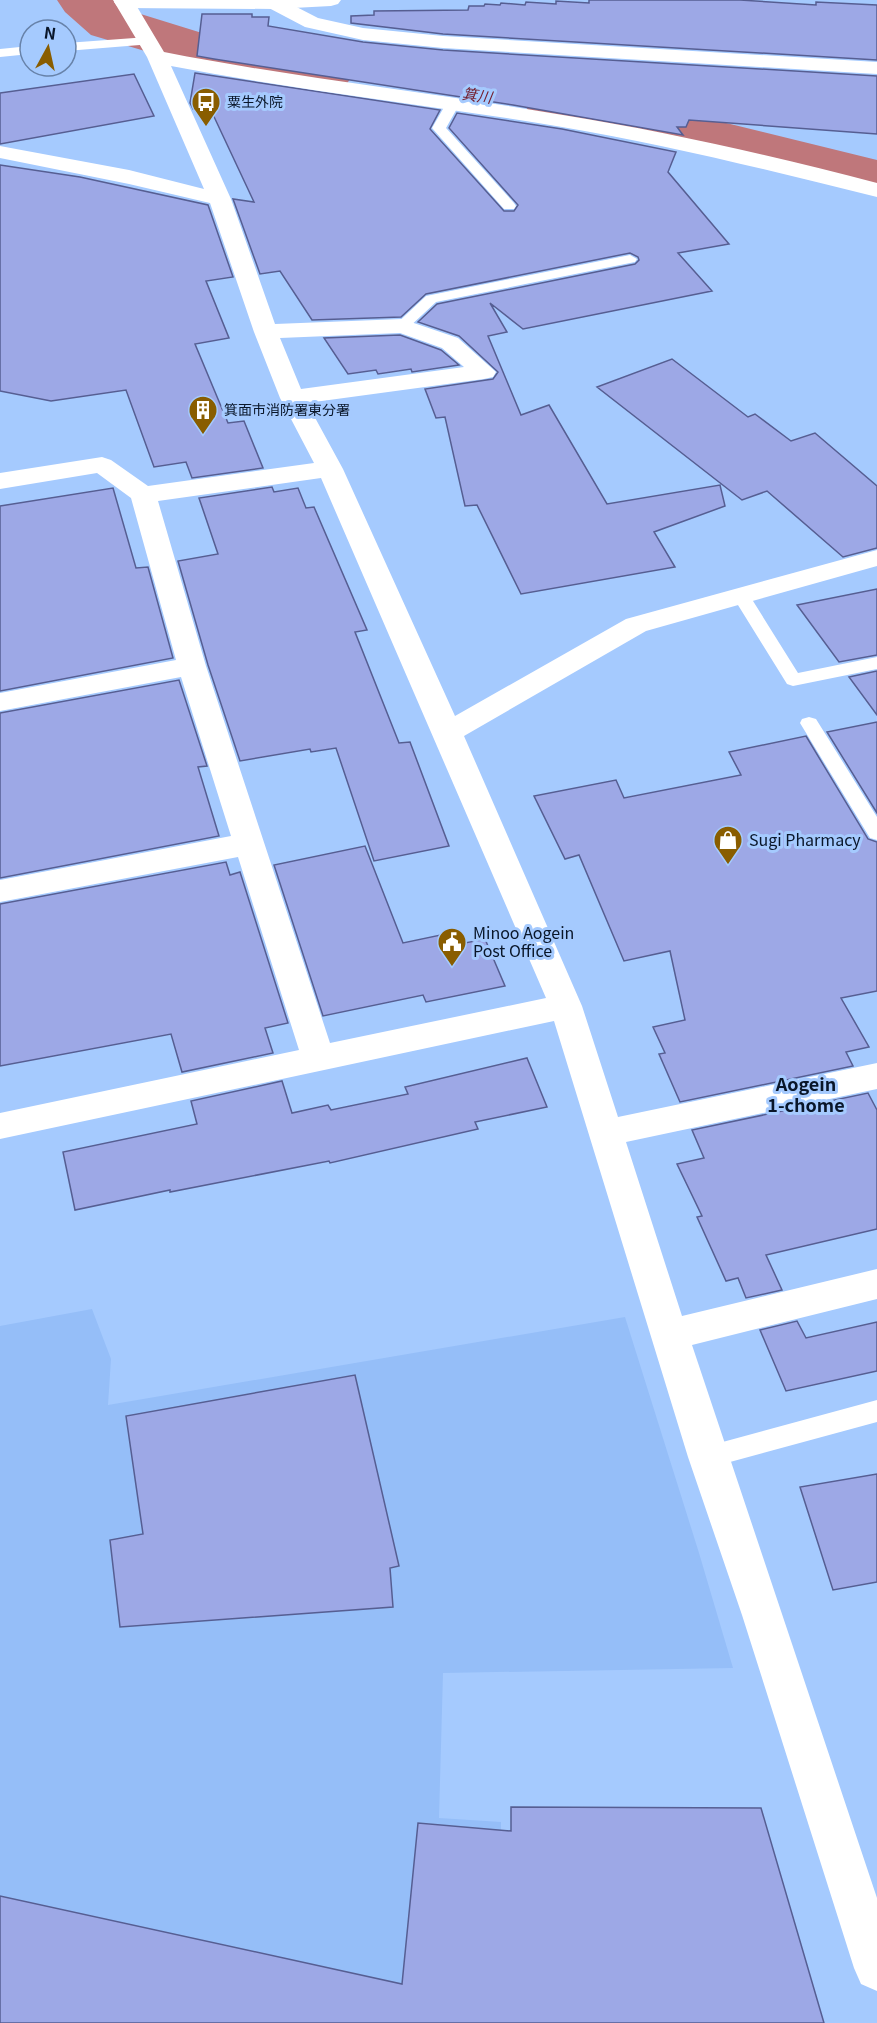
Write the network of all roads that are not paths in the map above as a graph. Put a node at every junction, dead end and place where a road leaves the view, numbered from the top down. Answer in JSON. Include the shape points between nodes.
{"nodes":[{"id":1,"x":331,"y":0,"type":"edge"},
{"id":2,"x":273,"y":3,"type":"junction"},
{"id":3,"x":139,"y":26,"type":"edge"},
{"id":4,"x":78,"y":44,"type":"edge"},
{"id":5,"x":18,"y":51,"type":"edge"},
{"id":6,"x":0,"y":53,"type":"edge"},
{"id":7,"x":877,"y":68,"type":"edge"},
{"id":8,"x":453,"y":105,"type":"junction"},
{"id":9,"x":0,"y":152,"type":"edge"},
{"id":10,"x":877,"y":190,"type":"edge"},
{"id":11,"x":220,"y":199,"type":"junction"},
{"id":12,"x":509,"y":206,"type":"dead end"},
{"id":13,"x":630,"y":259,"type":"dead end"},
{"id":14,"x":402,"y":326,"type":"junction"},
{"id":15,"x":266,"y":332,"type":"junction"},
{"id":16,"x":292,"y":398,"type":"junction"},
{"id":17,"x":330,"y":469,"type":"junction"},
{"id":18,"x":0,"y":481,"type":"edge"},
{"id":19,"x":143,"y":495,"type":"junction"},
{"id":20,"x":877,"y":558,"type":"edge"},
{"id":21,"x":742,"y":597,"type":"junction"},
{"id":22,"x":877,"y":663,"type":"edge"},
{"id":23,"x":192,"y":666,"type":"junction"},
{"id":24,"x":0,"y":702,"type":"edge"},
{"id":25,"x":809,"y":723,"type":"dead end"},
{"id":26,"x":448,"y":734,"type":"junction"},
{"id":27,"x":877,"y":833,"type":"edge"},
{"id":28,"x":248,"y":844,"type":"junction"},
{"id":29,"x":0,"y":891,"type":"edge"},
{"id":30,"x":566,"y":1006,"type":"junction"},
{"id":31,"x":318,"y":1058,"type":"junction"},
{"id":32,"x":877,"y":1076,"type":"edge"},
{"id":33,"x":0,"y":1126,"type":"edge"},
{"id":34,"x":606,"y":1133,"type":"junction"},
{"id":35,"x":877,"y":1284,"type":"edge"},
{"id":36,"x":670,"y":1335,"type":"junction"},
{"id":37,"x":877,"y":1411,"type":"edge"},
{"id":38,"x":708,"y":1457,"type":"junction"},
{"id":39,"x":877,"y":1968,"type":"edge"}],
"edges":[{"from":1,"to":2,"type":"street"},
{"from":2,"to":3,"type":"street"},
{"from":2,"to":7,"type":"street","via":[[312,23],[363,34]]},
{"from":3,"to":4,"type":"lane"},
{"from":3,"to":8,"type":"street","via":[[231,73]]},
{"from":3,"to":11,"type":"street"},
{"from":5,"to":6,"type":"lane"},
{"from":8,"to":10,"type":"street","via":[[642,135],[776,163]]},
{"from":8,"to":12,"type":"lane","via":[[439,128]]},
{"from":9,"to":11,"type":"street"},
{"from":11,"to":15,"type":"street"},
{"from":13,"to":14,"type":"lane","via":[[431,299]]},
{"from":14,"to":15,"type":"street"},
{"from":14,"to":16,"type":"street","via":[[450,343],[484,372]]},
{"from":15,"to":16,"type":"street"},
{"from":16,"to":17,"type":"street"},
{"from":17,"to":19,"type":"street"},
{"from":17,"to":26,"type":"street"},
{"from":18,"to":19,"type":"street","via":[[102,465]]},
{"from":19,"to":23,"type":"street"},
{"from":20,"to":21,"type":"street"},
{"from":21,"to":22,"type":"lane","via":[[793,680]]},
{"from":21,"to":26,"type":"street","via":[[636,625]]},
{"from":23,"to":24,"type":"street"},
{"from":23,"to":28,"type":"street"},
{"from":25,"to":27,"type":"lane"},
{"from":26,"to":30,"type":"street"},
{"from":28,"to":29,"type":"street"},
{"from":28,"to":31,"type":"street"},
{"from":30,"to":31,"type":"street"},
{"from":30,"to":34,"type":"street"},
{"from":31,"to":33,"type":"street"},
{"from":32,"to":34,"type":"street"},
{"from":34,"to":36,"type":"street"},
{"from":35,"to":36,"type":"street"},
{"from":36,"to":38,"type":"street"},
{"from":37,"to":38,"type":"lane"},
{"from":38,"to":39,"type":"street"}]}
